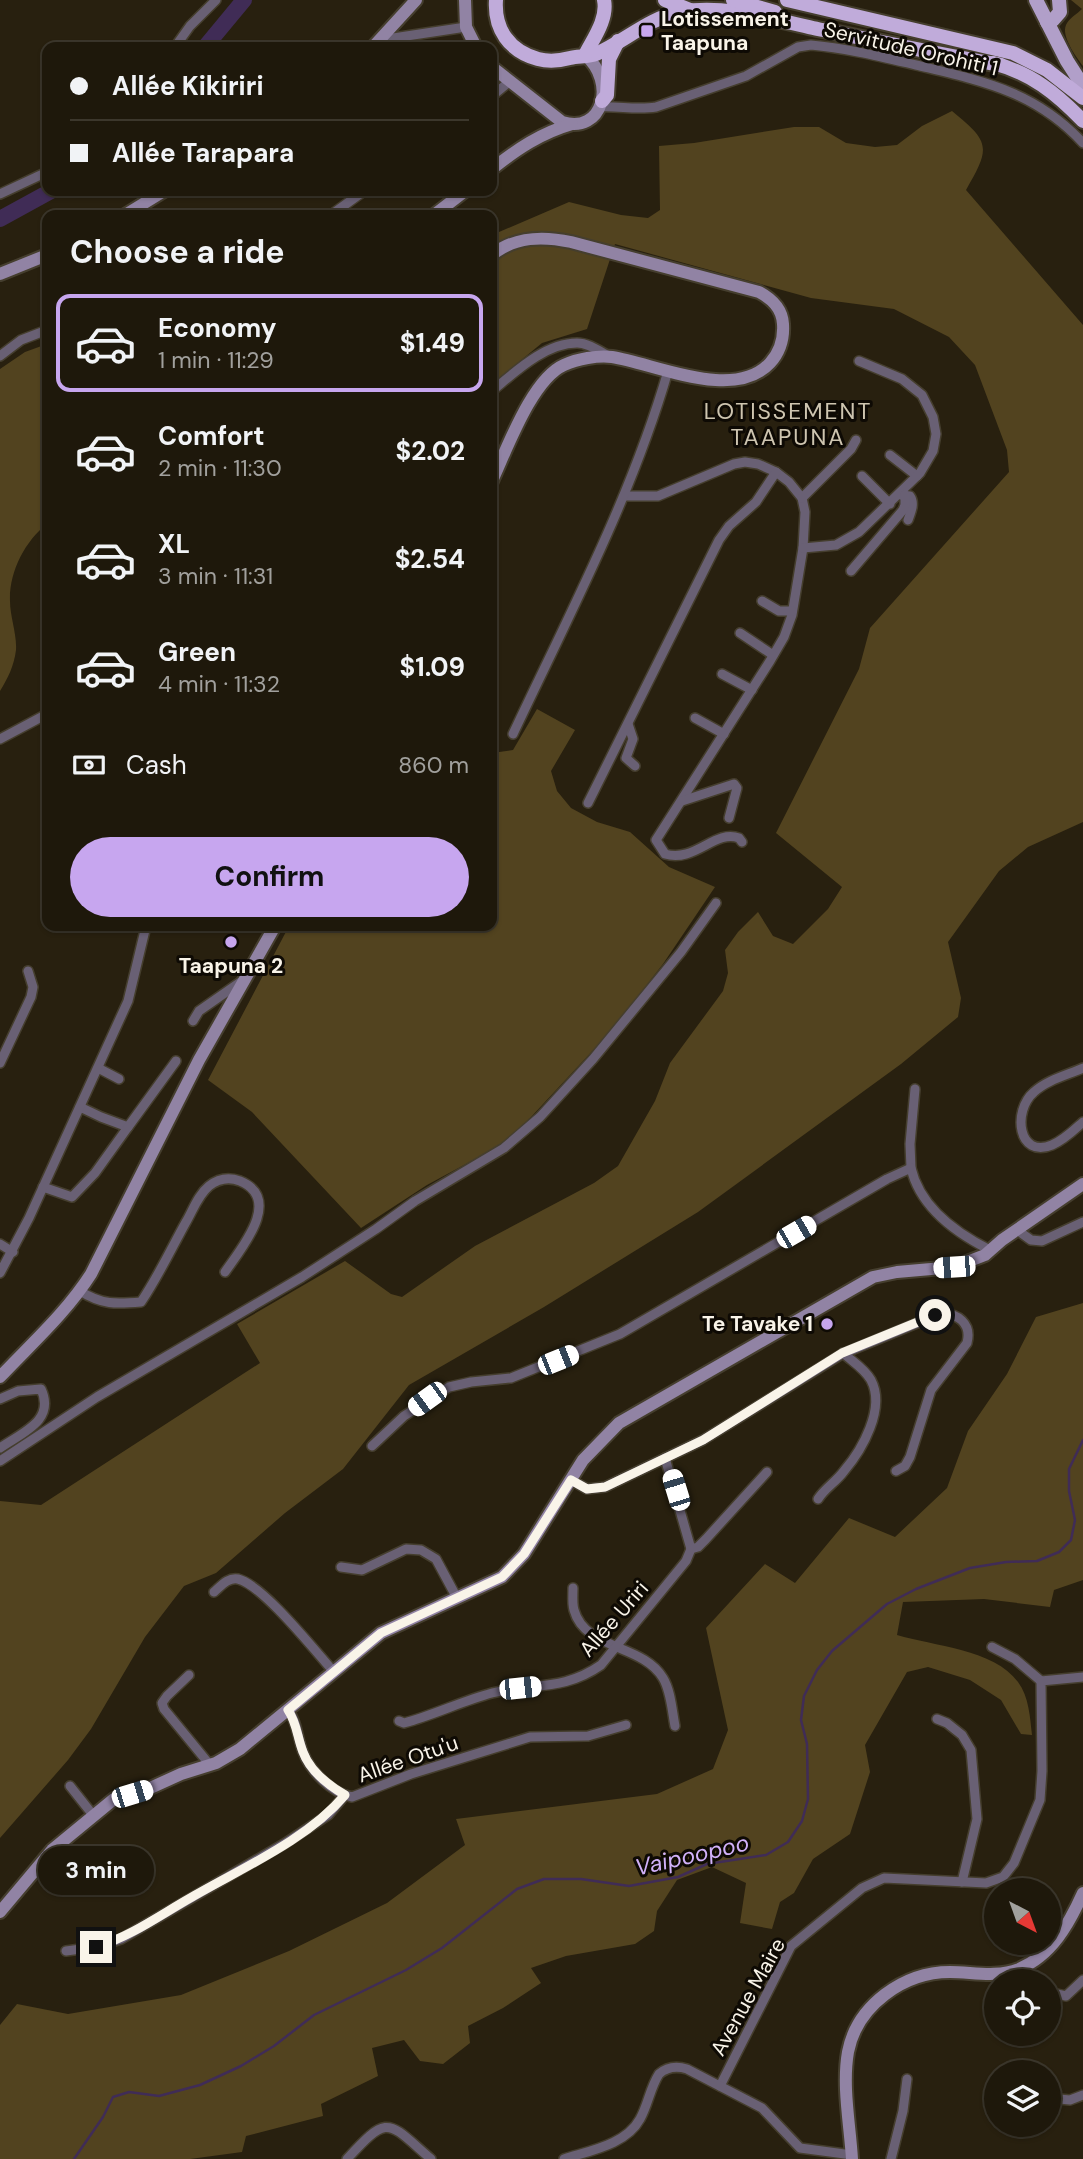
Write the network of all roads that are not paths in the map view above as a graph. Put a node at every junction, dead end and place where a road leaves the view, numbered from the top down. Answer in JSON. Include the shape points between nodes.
{"nodes":[{"id":1,"x":216,"y":0,"type":"edge"},
{"id":2,"x":465,"y":0,"type":"edge"},
{"id":3,"x":496,"y":0,"type":"edge"},
{"id":4,"x":604,"y":0,"type":"edge"},
{"id":5,"x":665,"y":0,"type":"edge"},
{"id":6,"x":733,"y":0,"type":"edge"},
{"id":7,"x":787,"y":0,"type":"edge"},
{"id":8,"x":1028,"y":0,"type":"edge"},
{"id":9,"x":1036,"y":0,"type":"edge"},
{"id":10,"x":1059,"y":0,"type":"edge"},
{"id":11,"x":412,"y":2,"type":"edge"},
{"id":12,"x":691,"y":10,"type":"junction"},
{"id":13,"x":1047,"y":22,"type":"junction"},
{"id":14,"x":466,"y":27,"type":"junction"},
{"id":15,"x":618,"y":41,"type":"junction"},
{"id":16,"x":179,"y":42,"type":"edge"},
{"id":17,"x":378,"y":42,"type":"edge"},
{"id":18,"x":387,"y":42,"type":"edge"},
{"id":19,"x":474,"y":42,"type":"edge"},
{"id":20,"x":585,"y":55,"type":"junction"},
{"id":21,"x":1001,"y":65,"type":"junction"},
{"id":22,"x":497,"y":75,"type":"edge"},
{"id":23,"x":509,"y":82,"type":"junction"},
{"id":24,"x":1083,"y":86,"type":"edge"},
{"id":25,"x":497,"y":92,"type":"edge"},
{"id":26,"x":1083,"y":98,"type":"edge"},
{"id":27,"x":601,"y":104,"type":"junction"},
{"id":28,"x":1083,"y":121,"type":"edge"},
{"id":29,"x":572,"y":124,"type":"junction"},
{"id":30,"x":1083,"y":143,"type":"edge"},
{"id":31,"x":497,"y":165,"type":"edge"},
{"id":32,"x":42,"y":174,"type":"edge"},
{"id":33,"x":0,"y":194,"type":"edge"},
{"id":34,"x":156,"y":196,"type":"edge"},
{"id":35,"x":357,"y":196,"type":"edge"},
{"id":36,"x":459,"y":196,"type":"edge"},
{"id":37,"x":133,"y":210,"type":"edge"},
{"id":38,"x":338,"y":210,"type":"edge"},
{"id":39,"x":440,"y":210,"type":"edge"},
{"id":40,"x":497,"y":251,"type":"edge"},
{"id":41,"x":42,"y":257,"type":"edge"},
{"id":42,"x":0,"y":274,"type":"edge"},
{"id":43,"x":42,"y":332,"type":"edge"},
{"id":44,"x":0,"y":356,"type":"edge"},
{"id":45,"x":608,"y":356,"type":"junction"},
{"id":46,"x":859,"y":361,"type":"dead end"},
{"id":47,"x":668,"y":371,"type":"junction"},
{"id":48,"x":497,"y":387,"type":"edge"},
{"id":49,"x":856,"y":440,"type":"dead end"},
{"id":50,"x":890,"y":455,"type":"dead end"},
{"id":51,"x":497,"y":471,"type":"edge"},
{"id":52,"x":776,"y":471,"type":"junction"},
{"id":53,"x":862,"y":476,"type":"dead end"},
{"id":54,"x":917,"y":476,"type":"junction"},
{"id":55,"x":902,"y":495,"type":"junction"},
{"id":56,"x":624,"y":496,"type":"junction"},
{"id":57,"x":802,"y":498,"type":"junction"},
{"id":58,"x":890,"y":504,"type":"junction"},
{"id":59,"x":908,"y":520,"type":"dead end"},
{"id":60,"x":803,"y":548,"type":"junction"},
{"id":61,"x":851,"y":571,"type":"dead end"},
{"id":62,"x":762,"y":601,"type":"dead end"},
{"id":63,"x":792,"y":611,"type":"junction"},
{"id":64,"x":740,"y":633,"type":"dead end"},
{"id":65,"x":773,"y":655,"type":"junction"},
{"id":66,"x":722,"y":674,"type":"dead end"},
{"id":67,"x":752,"y":690,"type":"junction"},
{"id":68,"x":42,"y":717,"type":"edge"},
{"id":69,"x":695,"y":718,"type":"dead end"},
{"id":70,"x":628,"y":724,"type":"junction"},
{"id":71,"x":513,"y":734,"type":"dead end"},
{"id":72,"x":724,"y":734,"type":"junction"},
{"id":73,"x":0,"y":739,"type":"edge"},
{"id":74,"x":635,"y":766,"type":"dead end"},
{"id":75,"x":682,"y":801,"type":"junction"},
{"id":76,"x":589,"y":803,"type":"dead end"},
{"id":77,"x":729,"y":818,"type":"dead end"},
{"id":78,"x":742,"y":842,"type":"dead end"},
{"id":79,"x":716,"y":903,"type":"dead end"},
{"id":80,"x":145,"y":931,"type":"edge"},
{"id":81,"x":272,"y":931,"type":"edge"},
{"id":82,"x":28,"y":971,"type":"dead end"},
{"id":83,"x":244,"y":980,"type":"junction"},
{"id":84,"x":193,"y":1021,"type":"dead end"},
{"id":85,"x":176,"y":1061,"type":"dead end"},
{"id":86,"x":0,"y":1063,"type":"edge"},
{"id":87,"x":98,"y":1068,"type":"junction"},
{"id":88,"x":1083,"y":1068,"type":"edge"},
{"id":89,"x":119,"y":1079,"type":"dead end"},
{"id":90,"x":915,"y":1089,"type":"dead end"},
{"id":91,"x":80,"y":1107,"type":"junction"},
{"id":92,"x":1083,"y":1122,"type":"edge"},
{"id":93,"x":128,"y":1126,"type":"junction"},
{"id":94,"x":911,"y":1168,"type":"junction"},
{"id":95,"x":1083,"y":1185,"type":"edge"},
{"id":96,"x":43,"y":1187,"type":"junction"},
{"id":97,"x":1083,"y":1222,"type":"edge"},
{"id":98,"x":1017,"y":1230,"type":"junction"},
{"id":99,"x":0,"y":1244,"type":"edge"},
{"id":100,"x":990,"y":1250,"type":"junction"},
{"id":101,"x":13,"y":1252,"type":"junction"},
{"id":102,"x":225,"y":1272,"type":"dead end"},
{"id":103,"x":0,"y":1273,"type":"edge"},
{"id":104,"x":80,"y":1291,"type":"junction"},
{"id":105,"x":843,"y":1353,"type":"junction"},
{"id":106,"x":0,"y":1377,"type":"edge"},
{"id":107,"x":0,"y":1399,"type":"edge"},
{"id":108,"x":372,"y":1446,"type":"dead end"},
{"id":109,"x":0,"y":1448,"type":"edge"},
{"id":110,"x":666,"y":1458,"type":"junction"},
{"id":111,"x":0,"y":1461,"type":"edge"},
{"id":112,"x":896,"y":1471,"type":"dead end"},
{"id":113,"x":767,"y":1472,"type":"dead end"},
{"id":114,"x":571,"y":1480,"type":"junction"},
{"id":115,"x":818,"y":1499,"type":"dead end"},
{"id":116,"x":691,"y":1549,"type":"junction"},
{"id":117,"x":341,"y":1567,"type":"dead end"},
{"id":118,"x":573,"y":1588,"type":"dead end"},
{"id":119,"x":214,"y":1592,"type":"dead end"},
{"id":120,"x":457,"y":1598,"type":"junction"},
{"id":121,"x":616,"y":1646,"type":"junction"},
{"id":122,"x":992,"y":1647,"type":"dead end"},
{"id":123,"x":334,"y":1672,"type":"junction"},
{"id":124,"x":189,"y":1675,"type":"dead end"},
{"id":125,"x":1083,"y":1677,"type":"edge"},
{"id":126,"x":1041,"y":1681,"type":"junction"},
{"id":127,"x":288,"y":1710,"type":"junction"},
{"id":128,"x":937,"y":1719,"type":"dead end"},
{"id":129,"x":399,"y":1721,"type":"dead end"},
{"id":130,"x":626,"y":1725,"type":"dead end"},
{"id":131,"x":674,"y":1726,"type":"dead end"},
{"id":132,"x":210,"y":1765,"type":"junction"},
{"id":133,"x":70,"y":1786,"type":"dead end"},
{"id":134,"x":345,"y":1795,"type":"junction"},
{"id":135,"x":93,"y":1815,"type":"junction"},
{"id":136,"x":962,"y":1882,"type":"junction"},
{"id":137,"x":1083,"y":1893,"type":"edge"},
{"id":138,"x":0,"y":1912,"type":"edge"},
{"id":139,"x":66,"y":1951,"type":"dead end"},
{"id":140,"x":1018,"y":1969,"type":"edge"},
{"id":141,"x":984,"y":1973,"type":"edge"},
{"id":142,"x":1083,"y":1980,"type":"edge"},
{"id":143,"x":1061,"y":1997,"type":"edge"},
{"id":144,"x":907,"y":2079,"type":"dead end"},
{"id":145,"x":720,"y":2086,"type":"junction"},
{"id":146,"x":1083,"y":2095,"type":"edge"},
{"id":147,"x":1061,"y":2099,"type":"edge"},
{"id":148,"x":852,"y":2157,"type":"edge"},
{"id":149,"x":346,"y":2159,"type":"edge"},
{"id":150,"x":431,"y":2159,"type":"edge"},
{"id":151,"x":564,"y":2159,"type":"edge"},
{"id":152,"x":891,"y":2159,"type":"edge"}],
"edges":[{"from":1,"to":16,"type":"street"},
{"from":2,"to":14,"type":"main road"},
{"from":3,"to":20,"type":"highway","via":[[500,32],[520,51],[554,61]]},
{"from":4,"to":20,"type":"highway","via":[[601,25]]},
{"from":5,"to":12,"type":"highway"},
{"from":6,"to":21,"type":"highway"},
{"from":7,"to":26,"type":"highway","via":[[1013,53],[1047,70]]},
{"from":8,"to":13,"type":"main road","via":[[1039,19]]},
{"from":9,"to":13,"type":"main road"},
{"from":10,"to":13,"type":"main road","via":[[1060,12]]},
{"from":11,"to":17,"type":"main road"},
{"from":12,"to":15,"type":"highway","via":[[660,18]]},
{"from":12,"to":21,"type":"highway","via":[[784,22]]},
{"from":13,"to":24,"type":"main road"},
{"from":14,"to":18,"type":"street"},
{"from":14,"to":19,"type":"main road"},
{"from":15,"to":20,"type":"highway"},
{"from":15,"to":27,"type":"highway","via":[[609,59],[607,95]]},
{"from":20,"to":27,"type":"main road","via":[[603,82]]},
{"from":21,"to":28,"type":"highway","via":[[1041,83]]},
{"from":22,"to":23,"type":"main road"},
{"from":23,"to":25,"type":"street"},
{"from":23,"to":29,"type":"main road","via":[[562,122]]},
{"from":27,"to":29,"type":"main road","via":[[588,120]]},
{"from":27,"to":30,"type":"street","name":"Servitude Orohiti 1","via":[[656,107],[746,76],[798,47],[811,45],[893,59],[1005,88],[1045,109]]},
{"from":29,"to":31,"type":"main road","via":[[548,131]]},
{"from":32,"to":33,"type":"street"},
{"from":34,"to":37,"type":"main road"},
{"from":35,"to":38,"type":"street"},
{"from":36,"to":39,"type":"main road"},
{"from":40,"to":47,"type":"main road","via":[[522,240],[558,239],[750,289],[768,297],[779,309],[784,328],[781,345],[761,372],[736,381]]},
{"from":41,"to":42,"type":"main road"},
{"from":43,"to":44,"type":"street"},
{"from":45,"to":47,"type":"main road"},
{"from":45,"to":48,"type":"street","via":[[577,343],[556,347]]},
{"from":45,"to":51,"type":"main road","via":[[566,364],[546,379]]},
{"from":46,"to":54,"type":"street","via":[[912,385],[930,409],[935,443]]},
{"from":47,"to":56,"type":"street"},
{"from":49,"to":57,"type":"street"},
{"from":50,"to":54,"type":"street"},
{"from":52,"to":56,"type":"street","via":[[745,462],[659,496]]},
{"from":52,"to":57,"type":"street"},
{"from":52,"to":70,"type":"street","via":[[756,502],[724,531]]},
{"from":53,"to":58,"type":"street"},
{"from":54,"to":55,"type":"street"},
{"from":55,"to":58,"type":"street"},
{"from":55,"to":59,"type":"street","via":[[910,496],[913,504]]},
{"from":55,"to":61,"type":"street","via":[[902,510]]},
{"from":56,"to":71,"type":"street"},
{"from":57,"to":60,"type":"street"},
{"from":58,"to":60,"type":"street","via":[[851,538],[828,547]]},
{"from":60,"to":63,"type":"street"},
{"from":62,"to":63,"type":"street","via":[[779,611]]},
{"from":63,"to":65,"type":"street"},
{"from":64,"to":65,"type":"street"},
{"from":65,"to":67,"type":"street"},
{"from":66,"to":67,"type":"street"},
{"from":67,"to":72,"type":"street"},
{"from":68,"to":73,"type":"street"},
{"from":69,"to":72,"type":"street"},
{"from":70,"to":74,"type":"street","via":[[633,739],[626,758]]},
{"from":70,"to":76,"type":"street"},
{"from":72,"to":75,"type":"street"},
{"from":75,"to":77,"type":"street","via":[[734,784],[737,788]]},
{"from":75,"to":78,"type":"street","via":[[656,840],[665,853],[682,856],[726,836]]},
{"from":79,"to":111,"type":"street","via":[[593,1059],[504,1147]]},
{"from":80,"to":87,"type":"street","via":[[128,1001]]},
{"from":81,"to":83,"type":"main road"},
{"from":82,"to":86,"type":"street","via":[[31,997]]},
{"from":83,"to":84,"type":"street","via":[[199,1011]]},
{"from":83,"to":104,"type":"main road"},
{"from":85,"to":93,"type":"street"},
{"from":87,"to":89,"type":"street"},
{"from":87,"to":91,"type":"street"},
{"from":88,"to":92,"type":"street","via":[[1034,1091],[1019,1121],[1024,1138],[1044,1147]]},
{"from":90,"to":94,"type":"street"},
{"from":91,"to":93,"type":"street"},
{"from":91,"to":96,"type":"street"},
{"from":93,"to":96,"type":"street","via":[[72,1197]]},
{"from":94,"to":100,"type":"street","via":[[941,1218]]},
{"from":94,"to":108,"type":"street","via":[[620,1334],[511,1378],[449,1387],[404,1416]]},
{"from":95,"to":98,"type":"main road"},
{"from":96,"to":101,"type":"street"},
{"from":97,"to":98,"type":"street","via":[[1042,1241],[1031,1240]]},
{"from":98,"to":100,"type":"main road"},
{"from":99,"to":101,"type":"street"},
{"from":100,"to":114,"type":"main road","via":[[954,1267],[873,1277],[619,1423],[583,1460]]},
{"from":101,"to":103,"type":"street"},
{"from":102,"to":104,"type":"street","via":[[258,1220],[252,1190],[231,1179],[214,1183],[199,1198],[141,1302],[104,1303]]},
{"from":104,"to":106,"type":"main road"},
{"from":105,"to":110,"type":"street","via":[[722,1429]]},
{"from":105,"to":112,"type":"street","via":[[939,1314],[955,1315],[965,1324],[967,1343],[931,1390],[911,1457]]},
{"from":105,"to":115,"type":"street","via":[[865,1371],[876,1405],[854,1459]]},
{"from":107,"to":109,"type":"street","via":[[18,1391],[41,1389],[45,1403],[40,1422]]},
{"from":110,"to":114,"type":"street","via":[[602,1488],[587,1489]]},
{"from":110,"to":116,"type":"street"},
{"from":113,"to":116,"type":"street","name":"Allée Uriri","via":[[706,1539]]},
{"from":114,"to":120,"type":"main road","via":[[524,1554],[502,1577]]},
{"from":116,"to":121,"type":"street","name":"Allée Uriri"},
{"from":117,"to":120,"type":"street","via":[[362,1570],[406,1549],[421,1550],[436,1559]]},
{"from":118,"to":121,"type":"street","via":[[578,1619]]},
{"from":119,"to":123,"type":"street","via":[[231,1579],[240,1579],[273,1603]]},
{"from":120,"to":123,"type":"main road","via":[[381,1633]]},
{"from":121,"to":129,"type":"street","name":"Allée Uriri","via":[[601,1665],[567,1682],[491,1694],[417,1720]]},
{"from":121,"to":131,"type":"street","via":[[648,1662],[662,1675]]},
{"from":122,"to":126,"type":"street"},
{"from":123,"to":127,"type":"main road"},
{"from":124,"to":132,"type":"street","via":[[162,1703]]},
{"from":125,"to":126,"type":"street"},
{"from":126,"to":136,"type":"street","name":"Avenue Maire","via":[[1042,1771],[1035,1813],[1014,1863],[1003,1877],[986,1883]]},
{"from":127,"to":132,"type":"main road","via":[[240,1749]]},
{"from":127,"to":134,"type":"street","name":"Allée Otu'u","via":[[309,1763],[328,1785]]},
{"from":128,"to":136,"type":"street","via":[[962,1735],[971,1750],[977,1819]]},
{"from":130,"to":134,"type":"street","name":"Allée Otu'u","via":[[588,1736],[530,1737],[360,1795]]},
{"from":132,"to":135,"type":"main road","via":[[114,1799]]},
{"from":133,"to":135,"type":"street"},
{"from":134,"to":139,"type":"street","via":[[328,1815],[284,1844],[121,1939]]},
{"from":135,"to":138,"type":"main road","via":[[52,1850]]},
{"from":136,"to":145,"type":"street","name":"Avenue Maire","via":[[884,1878],[862,1888],[821,1921],[791,1947]]},
{"from":137,"to":140,"type":"main road","via":[[1054,1944]]},
{"from":141,"to":148,"type":"main road","via":[[948,1972],[901,1983],[861,2020],[848,2051]]},
{"from":142,"to":143,"type":"street"},
{"from":144,"to":152,"type":"street"},
{"from":145,"to":148,"type":"street","via":[[762,2108],[800,2148]]},
{"from":145,"to":151,"type":"street","via":[[682,2068],[663,2070],[632,2130]]},
{"from":146,"to":147,"type":"street"},
{"from":149,"to":150,"type":"street","via":[[369,2134],[389,2127]]}]}
